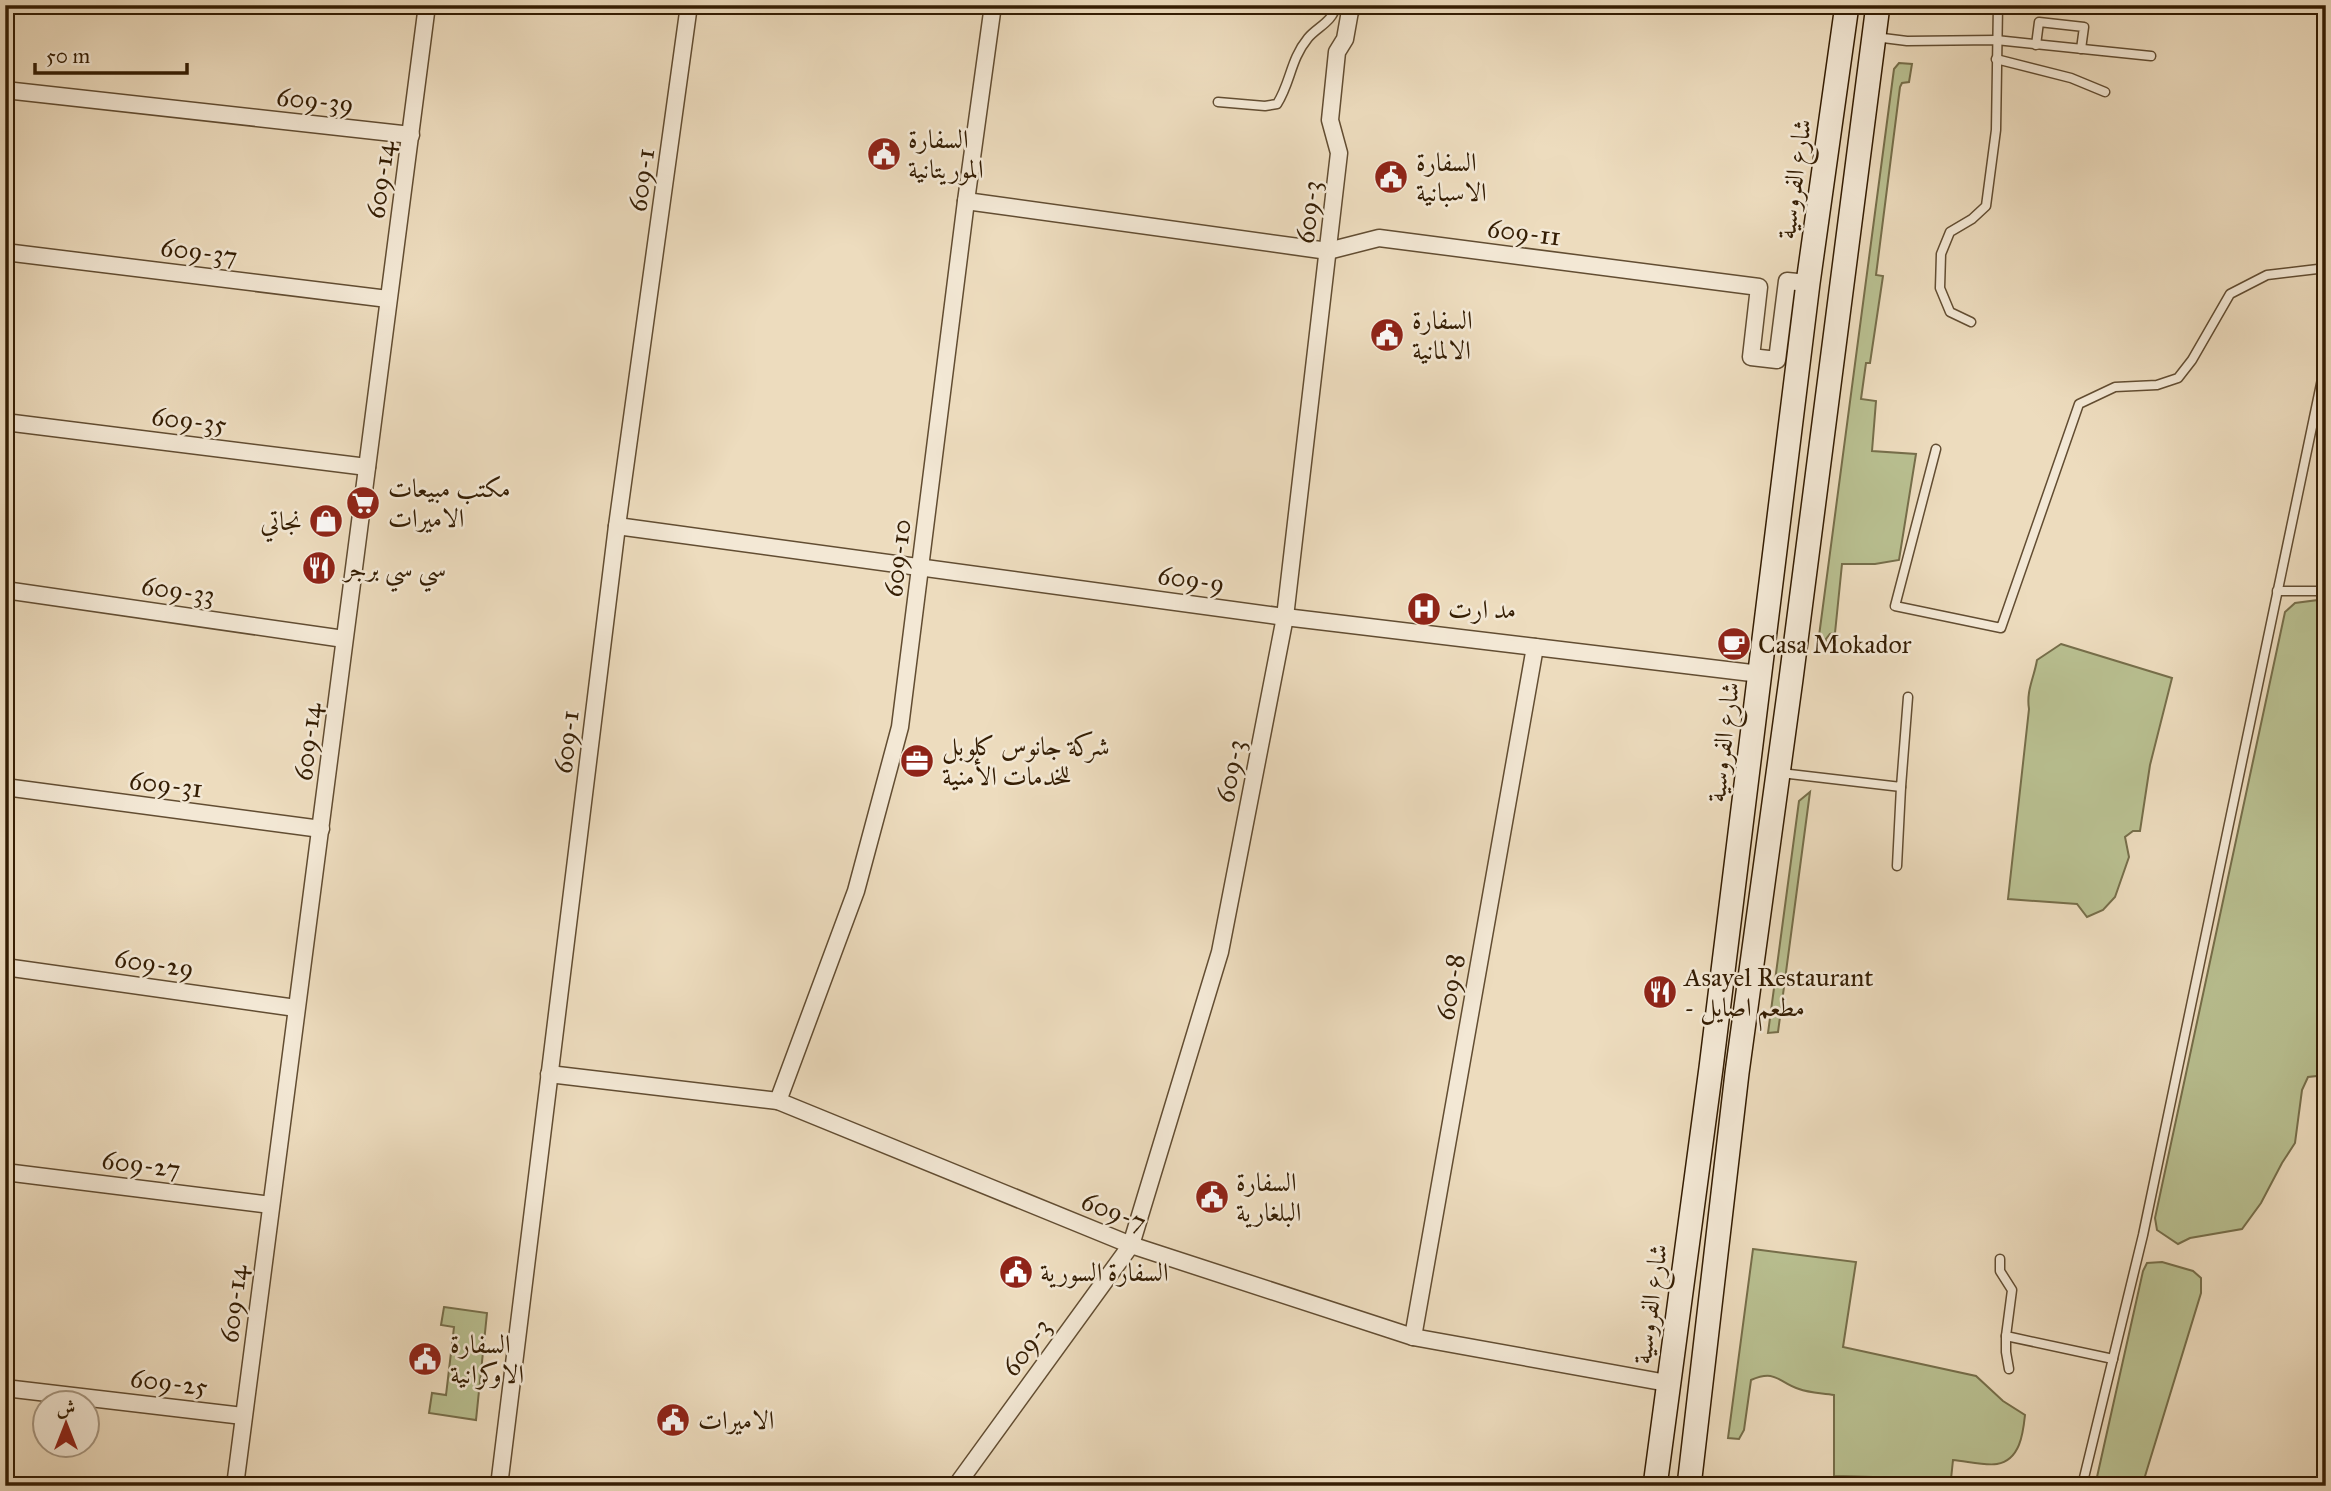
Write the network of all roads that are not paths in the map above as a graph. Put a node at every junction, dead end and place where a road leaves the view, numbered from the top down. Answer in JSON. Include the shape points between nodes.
{"nodes":[{"id":1,"x":427,"y":5,"type":"edge"},
{"id":2,"x":690,"y":5,"type":"edge"},
{"id":3,"x":993,"y":5,"type":"edge"},
{"id":4,"x":1336,"y":5,"type":"edge"},
{"id":5,"x":1356,"y":5,"type":"edge"},
{"id":6,"x":1847,"y":5,"type":"edge"},
{"id":7,"x":1878,"y":5,"type":"edge"},
{"id":8,"x":1998,"y":5,"type":"edge"},
{"id":9,"x":1874,"y":36,"type":"junction"},
{"id":10,"x":1996,"y":40,"type":"junction"},
{"id":11,"x":2036,"y":44,"type":"junction"},
{"id":12,"x":2081,"y":49,"type":"junction"},
{"id":13,"x":2151,"y":56,"type":"dead end"},
{"id":14,"x":1996,"y":59,"type":"junction"},
{"id":15,"x":5,"y":90,"type":"edge"},
{"id":16,"x":2105,"y":92,"type":"dead end"},
{"id":17,"x":1218,"y":102,"type":"dead end"},
{"id":18,"x":411,"y":135,"type":"junction"},
{"id":19,"x":966,"y":201,"type":"junction"},
{"id":20,"x":1328,"y":251,"type":"junction"},
{"id":21,"x":5,"y":252,"type":"edge"},
{"id":22,"x":2326,"y":268,"type":"edge"},
{"id":23,"x":1808,"y":283,"type":"junction"},
{"id":24,"x":388,"y":299,"type":"junction"},
{"id":25,"x":1971,"y":322,"type":"dead end"},
{"id":26,"x":2326,"y":360,"type":"edge"},
{"id":27,"x":5,"y":422,"type":"edge"},
{"id":28,"x":1936,"y":449,"type":"dead end"},
{"id":29,"x":367,"y":467,"type":"junction"},
{"id":30,"x":617,"y":526,"type":"junction"},
{"id":31,"x":921,"y":568,"type":"junction"},
{"id":32,"x":5,"y":590,"type":"edge"},
{"id":33,"x":2277,"y":591,"type":"junction"},
{"id":34,"x":2326,"y":591,"type":"edge"},
{"id":35,"x":1284,"y":617,"type":"junction"},
{"id":36,"x":344,"y":639,"type":"junction"},
{"id":37,"x":1535,"y":647,"type":"junction"},
{"id":38,"x":1760,"y":674,"type":"junction"},
{"id":39,"x":1908,"y":697,"type":"dead end"},
{"id":40,"x":1778,"y":772,"type":"junction"},
{"id":41,"x":5,"y":787,"type":"edge"},
{"id":42,"x":1901,"y":787,"type":"junction"},
{"id":43,"x":321,"y":829,"type":"junction"},
{"id":44,"x":1897,"y":866,"type":"dead end"},
{"id":45,"x":5,"y":967,"type":"edge"},
{"id":46,"x":296,"y":1008,"type":"junction"},
{"id":47,"x":1711,"y":1068,"type":"junction"},
{"id":48,"x":1737,"y":1073,"type":"junction"},
{"id":49,"x":549,"y":1074,"type":"junction"},
{"id":50,"x":778,"y":1101,"type":"junction"},
{"id":51,"x":5,"y":1172,"type":"edge"},
{"id":52,"x":271,"y":1205,"type":"junction"},
{"id":53,"x":1131,"y":1245,"type":"junction"},
{"id":54,"x":2000,"y":1259,"type":"dead end"},
{"id":55,"x":2006,"y":1336,"type":"junction"},
{"id":56,"x":1413,"y":1337,"type":"junction"},
{"id":57,"x":2113,"y":1359,"type":"junction"},
{"id":58,"x":2009,"y":1369,"type":"dead end"},
{"id":59,"x":1667,"y":1383,"type":"junction"},
{"id":60,"x":5,"y":1388,"type":"edge"},
{"id":61,"x":243,"y":1416,"type":"junction"},
{"id":62,"x":235,"y":1486,"type":"edge"},
{"id":63,"x":499,"y":1486,"type":"edge"},
{"id":64,"x":915,"y":1486,"type":"edge"},
{"id":65,"x":923,"y":1486,"type":"edge"},
{"id":66,"x":956,"y":1486,"type":"edge"},
{"id":67,"x":1655,"y":1486,"type":"edge"},
{"id":68,"x":1689,"y":1486,"type":"edge"},
{"id":69,"x":2082,"y":1486,"type":"edge"}],
"edges":[{"from":1,"to":18,"type":"street","name":"609-14"},
{"from":2,"to":30,"type":"street","name":"609-1"},
{"from":3,"to":19,"type":"street","name":"609-10"},
{"from":4,"to":17,"type":"lane","via":[[1293,61],[1286,91],[1277,104]]},
{"from":5,"to":20,"type":"street","name":"609-3","via":[[1337,52],[1330,120],[1339,153]]},
{"from":6,"to":23,"type":"street","name":"شارع الفروسية"},
{"from":7,"to":9,"type":"street"},
{"from":8,"to":10,"type":"lane"},
{"from":9,"to":10,"type":"lane","via":[[1907,41]]},
{"from":9,"to":40,"type":"street"},
{"from":10,"to":11,"type":"lane"},
{"from":10,"to":14,"type":"lane"},
{"from":11,"to":12,"type":"lane"},
{"from":11,"to":12,"type":"lane","via":[[2039,22],[2084,27]]},
{"from":12,"to":13,"type":"lane"},
{"from":14,"to":16,"type":"lane","via":[[2071,78]]},
{"from":14,"to":25,"type":"lane","via":[[1996,130],[1986,206],[1950,232],[1941,254],[1940,288],[1950,312]]},
{"from":15,"to":18,"type":"street","name":"609-39"},
{"from":18,"to":24,"type":"street","name":"609-14"},
{"from":19,"to":20,"type":"street","name":"609-11"},
{"from":19,"to":31,"type":"street","name":"609-10"},
{"from":20,"to":23,"type":"street","name":"609-11","via":[[1379,238],[1759,288],[1751,356],[1777,360],[1787,281]]},
{"from":20,"to":35,"type":"street","name":"609-3"},
{"from":21,"to":24,"type":"street","name":"609-37"},
{"from":22,"to":28,"type":"lane","via":[[2267,275],[2230,294],[2178,378],[2157,385],[2115,387],[2079,404],[2001,628],[1895,606]]},
{"from":23,"to":38,"type":"street","name":"شارع الفروسية"},
{"from":24,"to":29,"type":"street","name":"609-14"},
{"from":26,"to":33,"type":"lane"},
{"from":27,"to":29,"type":"street","name":"609-35"},
{"from":29,"to":36,"type":"street","name":"609-14"},
{"from":30,"to":31,"type":"street","name":"609-9"},
{"from":30,"to":49,"type":"street","name":"609-1"},
{"from":31,"to":35,"type":"street","name":"609-9"},
{"from":31,"to":50,"type":"street","name":"609-10","via":[[900,727],[856,891]]},
{"from":32,"to":36,"type":"street","name":"609-33"},
{"from":33,"to":34,"type":"lane"},
{"from":33,"to":57,"type":"lane"},
{"from":35,"to":37,"type":"street","name":"609-9"},
{"from":35,"to":53,"type":"street","name":"609-3","via":[[1220,952]]},
{"from":36,"to":43,"type":"street","name":"609-14"},
{"from":37,"to":38,"type":"street","name":"609-9"},
{"from":37,"to":56,"type":"street","name":"609-8"},
{"from":38,"to":47,"type":"street","name":"شارع الفروسية"},
{"from":39,"to":42,"type":"lane"},
{"from":40,"to":42,"type":"lane"},
{"from":40,"to":48,"type":"street"},
{"from":41,"to":43,"type":"street","name":"609-31"},
{"from":42,"to":44,"type":"lane"},
{"from":43,"to":46,"type":"street","name":"609-14"},
{"from":45,"to":46,"type":"street","name":"609-29"},
{"from":46,"to":52,"type":"street","name":"609-14"},
{"from":47,"to":48,"type":"street"},
{"from":47,"to":59,"type":"street","name":"شارع الفروسية"},
{"from":48,"to":68,"type":"street"},
{"from":49,"to":50,"type":"street","name":"609-7"},
{"from":49,"to":63,"type":"street","name":"609-1"},
{"from":50,"to":53,"type":"street","name":"609-7"},
{"from":51,"to":52,"type":"street","name":"609-27"},
{"from":52,"to":61,"type":"street","name":"609-14"},
{"from":53,"to":56,"type":"street","name":"609-7"},
{"from":53,"to":66,"type":"street","name":"609-3"},
{"from":54,"to":55,"type":"lane","via":[[2000,1271],[2012,1290]]},
{"from":55,"to":57,"type":"lane"},
{"from":55,"to":58,"type":"lane"},
{"from":56,"to":59,"type":"street","name":"609-7"},
{"from":57,"to":69,"type":"lane"},
{"from":59,"to":67,"type":"street","name":"شارع الفروسية"},
{"from":60,"to":61,"type":"street","name":"609-25"},
{"from":61,"to":62,"type":"street","name":"609-14"},
{"from":64,"to":65,"type":"street"}]}
